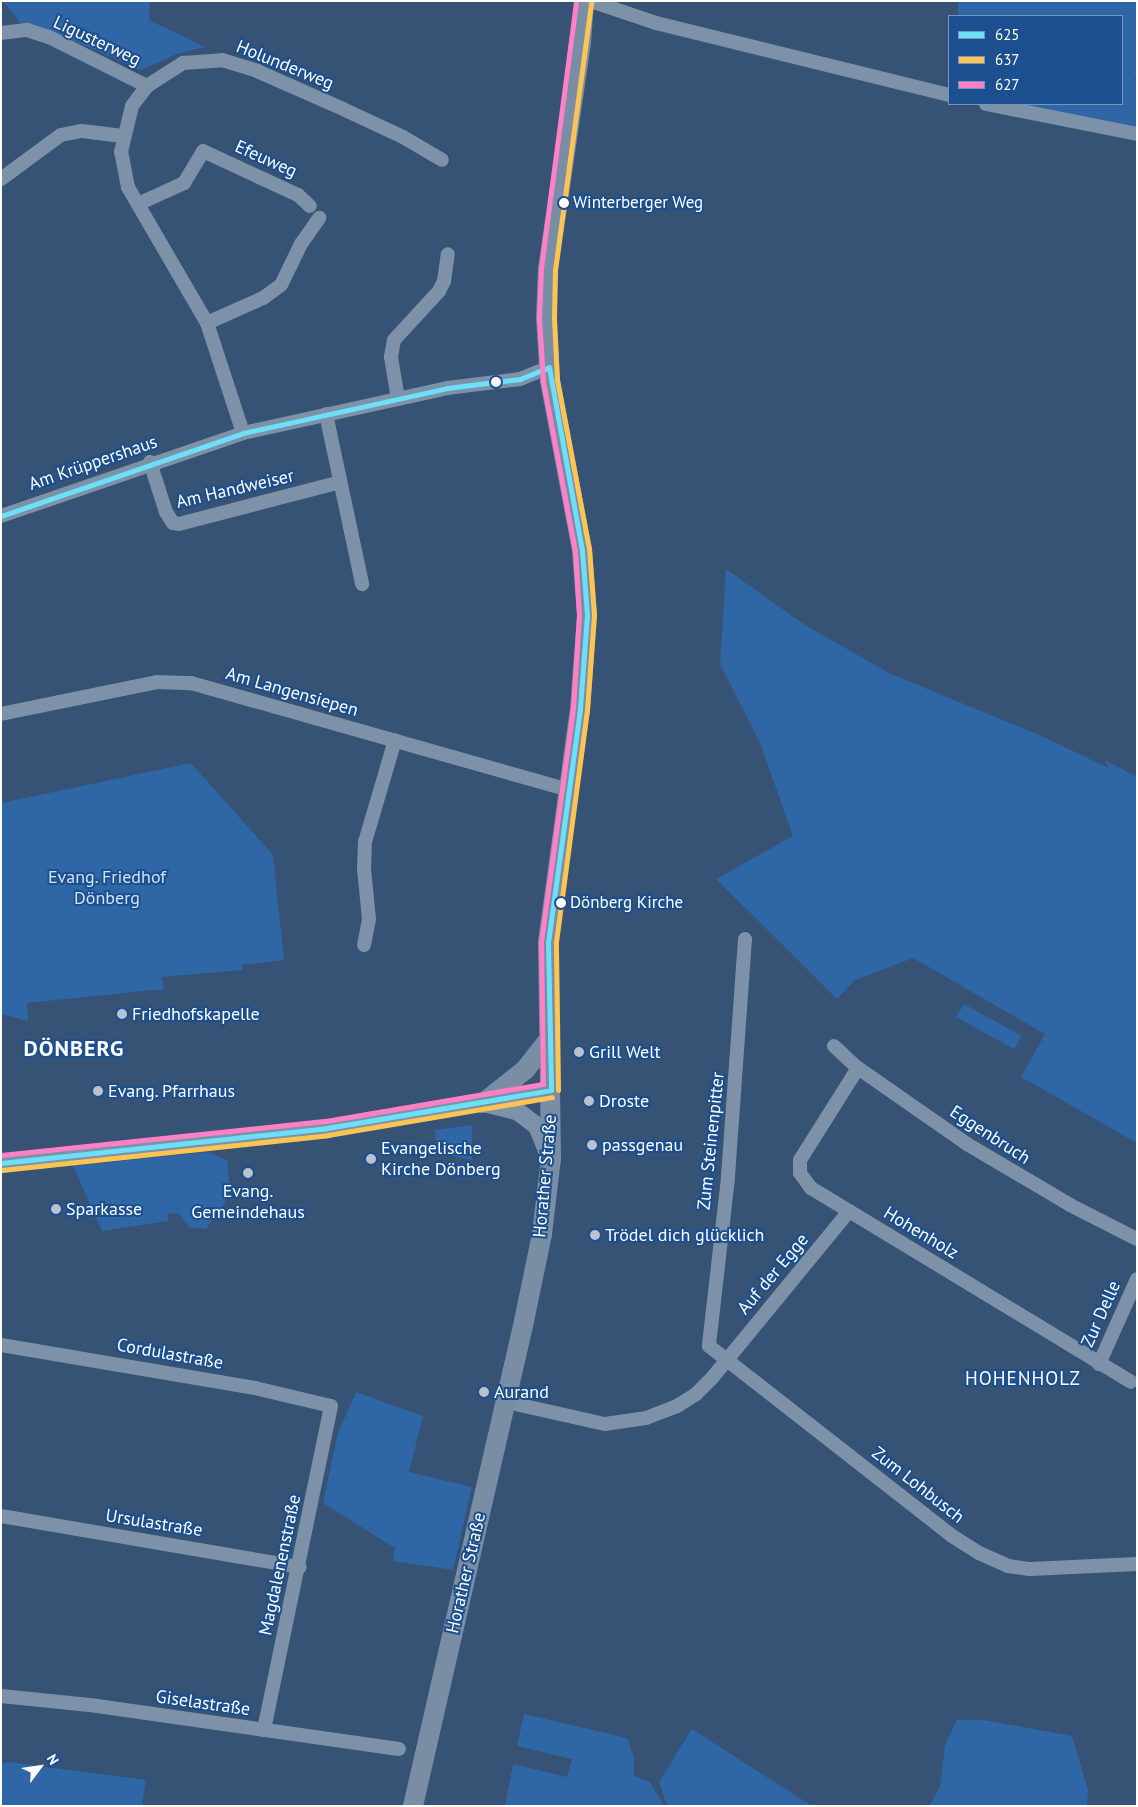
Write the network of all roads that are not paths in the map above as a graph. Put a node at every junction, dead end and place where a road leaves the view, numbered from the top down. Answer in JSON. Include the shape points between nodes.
{"nodes":[{"id":1,"x":584,"y":1,"type":"edge"},
{"id":2,"x":591,"y":1,"type":"edge"},
{"id":3,"x":1,"y":33,"type":"edge"},
{"id":4,"x":147,"y":86,"type":"junction"},
{"id":5,"x":948,"y":95,"type":"edge"},
{"id":6,"x":991,"y":105,"type":"edge"},
{"id":7,"x":1137,"y":134,"type":"edge"},
{"id":8,"x":123,"y":136,"type":"junction"},
{"id":9,"x":442,"y":160,"type":"dead end"},
{"id":10,"x":1,"y":179,"type":"edge"},
{"id":11,"x":138,"y":204,"type":"junction"},
{"id":12,"x":310,"y":206,"type":"dead end"},
{"id":13,"x":320,"y":218,"type":"dead end"},
{"id":14,"x":448,"y":254,"type":"dead end"},
{"id":15,"x":207,"y":323,"type":"junction"},
{"id":16,"x":549,"y":367,"type":"junction"},
{"id":17,"x":398,"y":398,"type":"junction"},
{"id":18,"x":326,"y":414,"type":"junction"},
{"id":19,"x":243,"y":433,"type":"junction"},
{"id":20,"x":150,"y":462,"type":"junction"},
{"id":21,"x":340,"y":482,"type":"junction"},
{"id":22,"x":1,"y":516,"type":"edge"},
{"id":23,"x":362,"y":584,"type":"dead end"},
{"id":24,"x":1,"y":714,"type":"edge"},
{"id":25,"x":395,"y":740,"type":"junction"},
{"id":26,"x":569,"y":790,"type":"junction"},
{"id":27,"x":745,"y":940,"type":"dead end"},
{"id":28,"x":364,"y":945,"type":"dead end"},
{"id":29,"x":549,"y":1039,"type":"junction"},
{"id":30,"x":834,"y":1046,"type":"dead end"},
{"id":31,"x":858,"y":1068,"type":"junction"},
{"id":32,"x":551,"y":1090,"type":"junction"},
{"id":33,"x":483,"y":1103,"type":"junction"},
{"id":34,"x":550,"y":1159,"type":"junction"},
{"id":35,"x":1,"y":1162,"type":"edge"},
{"id":36,"x":849,"y":1211,"type":"junction"},
{"id":37,"x":1137,"y":1240,"type":"edge"},
{"id":38,"x":1137,"y":1279,"type":"edge"},
{"id":39,"x":1,"y":1345,"type":"edge"},
{"id":40,"x":709,"y":1346,"type":"joint"},
{"id":41,"x":725,"y":1360,"type":"junction"},
{"id":42,"x":1099,"y":1364,"type":"junction"},
{"id":43,"x":1131,"y":1382,"type":"dead end"},
{"id":44,"x":507,"y":1402,"type":"junction"},
{"id":45,"x":331,"y":1406,"type":"joint"},
{"id":46,"x":1,"y":1516,"type":"edge"},
{"id":47,"x":1137,"y":1564,"type":"edge"},
{"id":48,"x":300,"y":1567,"type":"junction"},
{"id":49,"x":1,"y":1696,"type":"edge"},
{"id":50,"x":264,"y":1730,"type":"junction"},
{"id":51,"x":399,"y":1749,"type":"dead end"},
{"id":52,"x":413,"y":1806,"type":"edge"}],
"edges":[{"from":1,"to":16,"type":"main road","name":"Horather Straße","via":[[548,269]]},
{"from":2,"to":5,"type":"street","via":[[656,22]]},
{"from":3,"to":4,"type":"street","name":"Ligusterweg","via":[[27,30],[49,37]]},
{"from":4,"to":8,"type":"street","name":"Holunderweg","via":[[132,106]]},
{"from":4,"to":9,"type":"street","name":"Holunderweg","via":[[184,63],[222,60],[256,71],[403,137]]},
{"from":6,"to":7,"type":"street"},
{"from":8,"to":10,"type":"street","via":[[82,131],[61,135]]},
{"from":8,"to":11,"type":"street","name":"Holunderweg","via":[[122,168]]},
{"from":11,"to":12,"type":"street","name":"Efeuweg","via":[[184,183],[203,151],[298,195]]},
{"from":11,"to":15,"type":"street","name":"Holunderweg"},
{"from":13,"to":15,"type":"street","via":[[301,244],[281,285],[263,298]]},
{"from":14,"to":17,"type":"street","via":[[439,291],[394,340],[391,357]]},
{"from":15,"to":19,"type":"street","name":"Holunderweg"},
{"from":16,"to":17,"type":"street","name":"Am Krüppershaus","via":[[520,379]]},
{"from":16,"to":26,"type":"main road","name":"Horather Straße","via":[[582,550],[587,615],[580,709]]},
{"from":17,"to":18,"type":"street","name":"Am Krüppershaus"},
{"from":18,"to":19,"type":"street","name":"Am Krüppershaus"},
{"from":18,"to":21,"type":"street"},
{"from":19,"to":20,"type":"street","name":"Am Krüppershaus"},
{"from":20,"to":21,"type":"street","name":"Am Handweiser","via":[[173,524]]},
{"from":20,"to":22,"type":"street","name":"Am Krüppershaus"},
{"from":21,"to":23,"type":"street"},
{"from":24,"to":25,"type":"street","name":"Am Langensiepen","via":[[157,682],[191,683]]},
{"from":25,"to":26,"type":"street","name":"Am Langensiepen"},
{"from":25,"to":28,"type":"street","via":[[365,842],[369,919]]},
{"from":26,"to":29,"type":"main road","name":"Horather Straße","via":[[548,942]]},
{"from":27,"to":40,"type":"street","name":"Zum Steinenpitter","via":[[728,1178]]},
{"from":29,"to":32,"type":"main road","name":"Horather Straße"},
{"from":29,"to":33,"type":"main road","via":[[525,1070]]},
{"from":30,"to":31,"type":"street","name":"Eggenbruch"},
{"from":31,"to":36,"type":"street","name":"Hohenholz","via":[[800,1160],[800,1173],[811,1188]]},
{"from":31,"to":37,"type":"street","name":"Eggenbruch","via":[[1006,1168]]},
{"from":32,"to":33,"type":"street"},
{"from":32,"to":34,"type":"main road","name":"Horather Straße"},
{"from":33,"to":34,"type":"street","via":[[517,1111],[537,1126]]},
{"from":33,"to":35,"type":"street","via":[[327,1128]]},
{"from":34,"to":44,"type":"main road","name":"Horather Straße","via":[[542,1234]]},
{"from":36,"to":41,"type":"street","name":"Auf der Egge"},
{"from":36,"to":42,"type":"street","name":"Hohenholz"},
{"from":38,"to":42,"type":"street","name":"Zur Delle"},
{"from":39,"to":45,"type":"street","name":"Cordulastraße","via":[[255,1388]]},
{"from":40,"to":41,"type":"street","name":"Zum Lohbusch"},
{"from":41,"to":44,"type":"street","name":"Auf der Egge","via":[[696,1394],[677,1406],[622,1423],[573,1418]]},
{"from":41,"to":47,"type":"street","name":"Zum Lohbusch","via":[[952,1536],[994,1561],[1030,1569]]},
{"from":42,"to":43,"type":"street","name":"Hohenholz"},
{"from":44,"to":52,"type":"main road","name":"Horather Straße"},
{"from":45,"to":48,"type":"street","name":"Magdalenenstraße"},
{"from":46,"to":48,"type":"street","name":"Ursulastraße"},
{"from":48,"to":50,"type":"street","name":"Magdalenenstraße"},
{"from":49,"to":50,"type":"street","name":"Giselastraße"},
{"from":50,"to":51,"type":"street","name":"Giselastraße"}]}
